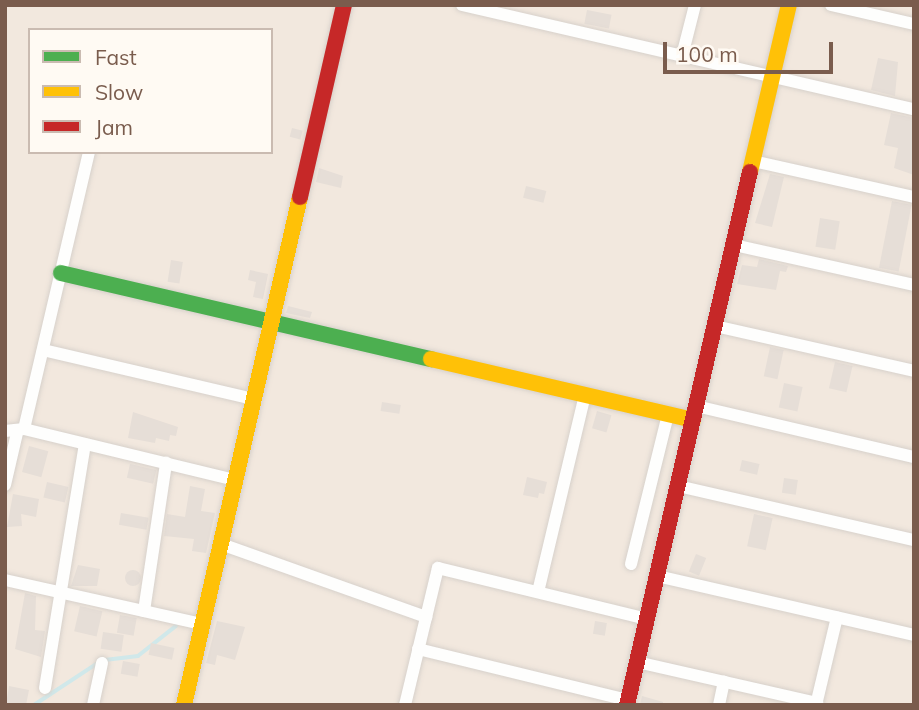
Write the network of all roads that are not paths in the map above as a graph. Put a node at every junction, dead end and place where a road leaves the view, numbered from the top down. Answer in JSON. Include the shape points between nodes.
{"nodes":[{"id":1,"x":344,"y":5,"type":"edge"},
{"id":2,"x":462,"y":5,"type":"edge"},
{"id":3,"x":695,"y":5,"type":"edge"},
{"id":4,"x":789,"y":5,"type":"edge"},
{"id":5,"x":831,"y":5,"type":"edge"},
{"id":6,"x":914,"y":24,"type":"edge"},
{"id":7,"x":682,"y":56,"type":"junction"},
{"id":8,"x":773,"y":76,"type":"junction"},
{"id":9,"x":914,"y":109,"type":"edge"},
{"id":10,"x":89,"y":154,"type":"edge"},
{"id":11,"x":753,"y":161,"type":"junction"},
{"id":12,"x":914,"y":197,"type":"edge"},
{"id":13,"x":734,"y":245,"type":"junction"},
{"id":14,"x":61,"y":273,"type":"junction"},
{"id":15,"x":914,"y":285,"type":"edge"},
{"id":16,"x":272,"y":322,"type":"junction"},
{"id":17,"x":715,"y":326,"type":"junction"},
{"id":18,"x":43,"y":350,"type":"junction"},
{"id":19,"x":914,"y":371,"type":"edge"},
{"id":20,"x":585,"y":395,"type":"junction"},
{"id":21,"x":254,"y":399,"type":"junction"},
{"id":22,"x":695,"y":413,"type":"junction"},
{"id":23,"x":668,"y":414,"type":"junction"},
{"id":24,"x":16,"y":431,"type":"edge"},
{"id":25,"x":85,"y":444,"type":"junction"},
{"id":26,"x":914,"y":457,"type":"edge"},
{"id":27,"x":166,"y":463,"type":"junction"},
{"id":28,"x":235,"y":480,"type":"junction"},
{"id":29,"x":5,"y":485,"type":"edge"},
{"id":30,"x":678,"y":486,"type":"junction"},
{"id":31,"x":914,"y":540,"type":"edge"},
{"id":32,"x":221,"y":544,"type":"junction"},
{"id":33,"x":631,"y":564,"type":"dead end"},
{"id":34,"x":657,"y":576,"type":"junction"},
{"id":35,"x":5,"y":580,"type":"edge"},
{"id":36,"x":60,"y":592,"type":"junction"},
{"id":37,"x":538,"y":592,"type":"junction"},
{"id":38,"x":144,"y":611,"type":"junction"},
{"id":39,"x":426,"y":617,"type":"junction"},
{"id":40,"x":837,"y":617,"type":"junction"},
{"id":41,"x":647,"y":619,"type":"junction"},
{"id":42,"x":202,"y":624,"type":"junction"},
{"id":43,"x":914,"y":635,"type":"edge"},
{"id":44,"x":418,"y":649,"type":"junction"},
{"id":45,"x":637,"y":662,"type":"junction"},
{"id":46,"x":103,"y":663,"type":"dead end"},
{"id":47,"x":724,"y":682,"type":"junction"},
{"id":48,"x":45,"y":688,"type":"dead end"},
{"id":49,"x":628,"y":702,"type":"edge"},
{"id":50,"x":817,"y":704,"type":"edge"},
{"id":51,"x":93,"y":705,"type":"edge"},
{"id":52,"x":184,"y":705,"type":"edge"},
{"id":53,"x":405,"y":705,"type":"edge"},
{"id":54,"x":719,"y":705,"type":"edge"}],
"edges":[{"from":1,"to":16,"type":"street"},
{"from":2,"to":7,"type":"street"},
{"from":3,"to":7,"type":"street"},
{"from":4,"to":8,"type":"street"},
{"from":5,"to":6,"type":"street"},
{"from":7,"to":8,"type":"street"},
{"from":8,"to":9,"type":"street"},
{"from":8,"to":11,"type":"street"},
{"from":10,"to":14,"type":"street"},
{"from":11,"to":12,"type":"street"},
{"from":11,"to":13,"type":"street"},
{"from":13,"to":15,"type":"street"},
{"from":13,"to":17,"type":"street"},
{"from":14,"to":16,"type":"street"},
{"from":14,"to":18,"type":"street"},
{"from":16,"to":20,"type":"street"},
{"from":16,"to":21,"type":"street"},
{"from":17,"to":19,"type":"street"},
{"from":17,"to":22,"type":"street"},
{"from":18,"to":21,"type":"street"},
{"from":18,"to":24,"type":"street"},
{"from":20,"to":23,"type":"street"},
{"from":20,"to":37,"type":"street"},
{"from":21,"to":28,"type":"street"},
{"from":22,"to":23,"type":"street"},
{"from":22,"to":26,"type":"street"},
{"from":22,"to":30,"type":"street"},
{"from":23,"to":33,"type":"street"},
{"from":24,"to":25,"type":"street"},
{"from":24,"to":29,"type":"street"},
{"from":25,"to":27,"type":"street"},
{"from":25,"to":36,"type":"street"},
{"from":27,"to":28,"type":"street"},
{"from":27,"to":38,"type":"street"},
{"from":28,"to":32,"type":"street"},
{"from":30,"to":31,"type":"street"},
{"from":30,"to":34,"type":"street"},
{"from":32,"to":39,"type":"street"},
{"from":32,"to":42,"type":"street"},
{"from":34,"to":40,"type":"street"},
{"from":34,"to":41,"type":"street"},
{"from":35,"to":36,"type":"street"},
{"from":36,"to":38,"type":"street"},
{"from":36,"to":48,"type":"street"},
{"from":37,"to":39,"type":"street","via":[[438,568]]},
{"from":37,"to":41,"type":"street"},
{"from":38,"to":42,"type":"street"},
{"from":39,"to":44,"type":"street"},
{"from":40,"to":43,"type":"street"},
{"from":40,"to":50,"type":"street"},
{"from":41,"to":45,"type":"street"},
{"from":42,"to":52,"type":"street"},
{"from":44,"to":49,"type":"street"},
{"from":44,"to":53,"type":"street"},
{"from":45,"to":47,"type":"street"},
{"from":45,"to":49,"type":"street"},
{"from":46,"to":51,"type":"street"},
{"from":47,"to":50,"type":"street"},
{"from":47,"to":54,"type":"street"}]}
